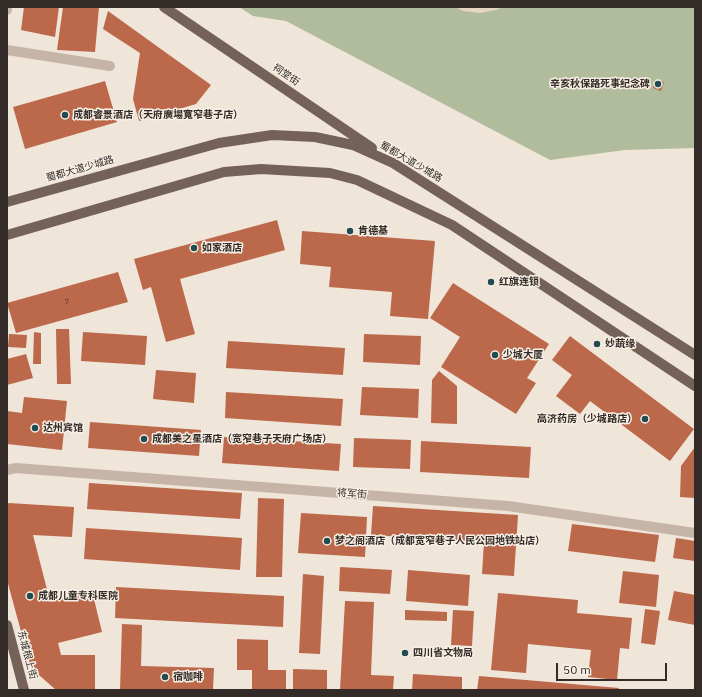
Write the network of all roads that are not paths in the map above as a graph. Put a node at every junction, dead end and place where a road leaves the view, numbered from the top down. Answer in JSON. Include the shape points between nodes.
{"nodes":[{"id":1,"x":164,"y":7,"type":"edge"},
{"id":2,"x":7,"y":50,"type":"edge"},
{"id":3,"x":110,"y":66,"type":"dead end"},
{"id":4,"x":393,"y":163,"type":"junction"},
{"id":5,"x":7,"y":202,"type":"edge"},
{"id":6,"x":7,"y":235,"type":"edge"},
{"id":7,"x":695,"y":355,"type":"edge"},
{"id":8,"x":695,"y":386,"type":"edge"},
{"id":9,"x":7,"y":470,"type":"edge"},
{"id":10,"x":695,"y":532,"type":"edge"},
{"id":11,"x":7,"y":625,"type":"edge"},
{"id":12,"x":24,"y":690,"type":"edge"}],
"edges":[{"from":1,"to":4,"type":"main road","name":"祠堂街"},
{"from":2,"to":3,"type":"street"},
{"from":4,"to":5,"type":"main road","name":"蜀都大道少城路","via":[[353,145],[315,137],[272,135],[219,143]]},
{"from":4,"to":7,"type":"main road","name":"蜀都大道少城路"},
{"from":6,"to":8,"type":"main road","via":[[224,172],[261,169],[330,173],[357,180],[452,224]]},
{"from":9,"to":10,"type":"street","name":"将军街","via":[[16,468],[508,506]]},
{"from":11,"to":12,"type":"main road","name":"东城根上街"}]}
